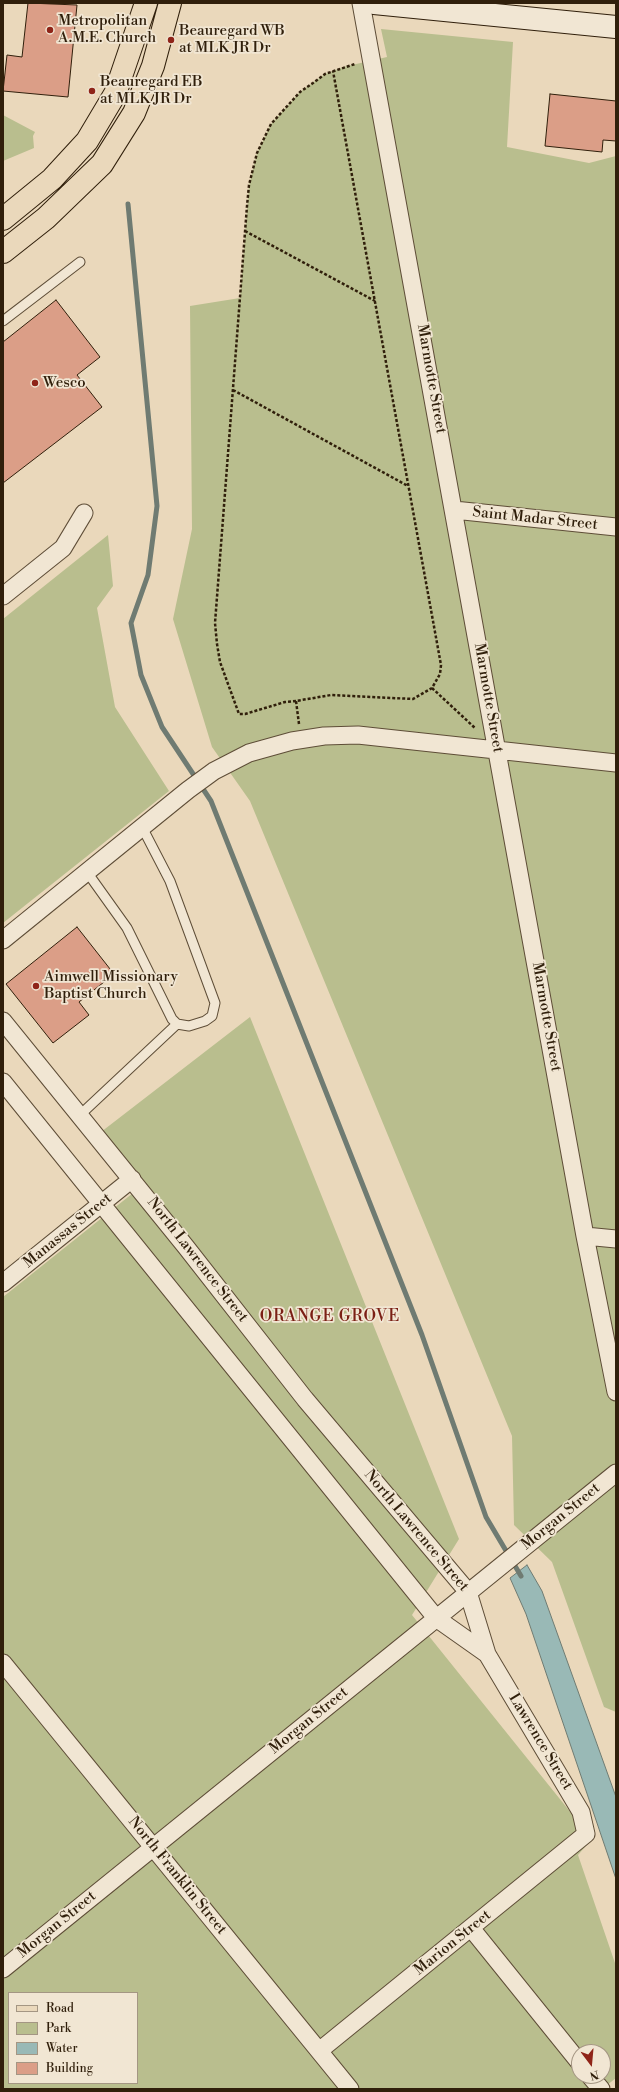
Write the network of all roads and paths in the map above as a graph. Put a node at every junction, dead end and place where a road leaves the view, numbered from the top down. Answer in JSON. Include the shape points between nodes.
{"nodes":[{"id":1,"x":146,"y":3,"type":"edge"},
{"id":2,"x":170,"y":3,"type":"edge"},
{"id":3,"x":362,"y":3,"type":"edge"},
{"id":4,"x":374,"y":3,"type":"edge"},
{"id":5,"x":616,"y":27,"type":"edge"},
{"id":6,"x":360,"y":63,"type":"dead end"},
{"id":7,"x":333,"y":71,"type":"junction"},
{"id":8,"x":3,"y":219,"type":"edge"},
{"id":9,"x":245,"y":231,"type":"junction"},
{"id":10,"x":3,"y":252,"type":"edge"},
{"id":11,"x":80,"y":262,"type":"dead end"},
{"id":12,"x":375,"y":302,"type":"junction"},
{"id":13,"x":3,"y":321,"type":"edge"},
{"id":14,"x":233,"y":390,"type":"junction"},
{"id":15,"x":409,"y":486,"type":"junction"},
{"id":16,"x":454,"y":510,"type":"junction"},
{"id":17,"x":84,"y":514,"type":"dead end"},
{"id":18,"x":616,"y":527,"type":"edge"},
{"id":19,"x":3,"y":596,"type":"edge"},
{"id":20,"x":432,"y":688,"type":"junction"},
{"id":21,"x":296,"y":701,"type":"junction"},
{"id":22,"x":293,"y":726,"type":"dead end"},
{"id":23,"x":475,"y":728,"type":"dead end"},
{"id":24,"x":498,"y":750,"type":"junction"},
{"id":25,"x":616,"y":763,"type":"edge"},
{"id":26,"x":142,"y":827,"type":"junction"},
{"id":27,"x":87,"y":872,"type":"junction"},
{"id":28,"x":3,"y":940,"type":"edge"},
{"id":29,"x":3,"y":1021,"type":"edge"},
{"id":30,"x":177,"y":1024,"type":"junction"},
{"id":31,"x":3,"y":1082,"type":"edge"},
{"id":32,"x":80,"y":1115,"type":"junction"},
{"id":33,"x":132,"y":1179,"type":"junction"},
{"id":34,"x":102,"y":1203,"type":"junction"},
{"id":35,"x":585,"y":1236,"type":"junction"},
{"id":36,"x":616,"y":1239,"type":"edge"},
{"id":37,"x":3,"y":1283,"type":"edge"},
{"id":38,"x":616,"y":1392,"type":"edge"},
{"id":39,"x":616,"y":1473,"type":"edge"},
{"id":40,"x":468,"y":1592,"type":"junction"},
{"id":41,"x":436,"y":1618,"type":"junction"},
{"id":42,"x":487,"y":1654,"type":"junction"},
{"id":43,"x":3,"y":1663,"type":"edge"},
{"id":44,"x":586,"y":1834,"type":"joint"},
{"id":45,"x":152,"y":1847,"type":"junction"},
{"id":46,"x":471,"y":1928,"type":"junction"},
{"id":47,"x":3,"y":1969,"type":"edge"},
{"id":48,"x":319,"y":2051,"type":"junction"},
{"id":49,"x":571,"y":2052,"type":"edge"},
{"id":50,"x":350,"y":2089,"type":"edge"}],
"edges":[{"from":1,"to":8,"type":"main road","via":[[115,94],[87,141],[52,179]]},
{"from":2,"to":10,"type":"main road","via":[[152,66],[134,113],[102,164],[46,218]]},
{"from":3,"to":16,"type":"street","name":"Marmotte Street"},
{"from":4,"to":5,"type":"main road"},
{"from":6,"to":7,"type":"path"},
{"from":7,"to":9,"type":"path","via":[[300,92],[271,124],[253,167]]},
{"from":7,"to":12,"type":"path"},
{"from":9,"to":12,"type":"path"},
{"from":9,"to":14,"type":"path"},
{"from":11,"to":13,"type":"lane"},
{"from":12,"to":15,"type":"path"},
{"from":14,"to":15,"type":"path"},
{"from":14,"to":21,"type":"path","via":[[215,623],[220,662],[239,714]]},
{"from":15,"to":20,"type":"path","via":[[441,655],[440,674]]},
{"from":16,"to":18,"type":"street","name":"Saint Madar Street"},
{"from":16,"to":24,"type":"street","name":"Marmotte Street"},
{"from":17,"to":19,"type":"street","via":[[63,548]]},
{"from":20,"to":21,"type":"path","via":[[413,699],[331,695]]},
{"from":20,"to":23,"type":"path"},
{"from":21,"to":22,"type":"path","via":[[300,723]]},
{"from":24,"to":25,"type":"street"},
{"from":24,"to":26,"type":"street","via":[[358,735],[324,736],[292,741],[249,753],[214,771]]},
{"from":24,"to":35,"type":"street","name":"Marmotte Street"},
{"from":26,"to":27,"type":"street"},
{"from":26,"to":30,"type":"lane","via":[[170,881],[214,1003],[212,1016],[205,1021],[189,1026]]},
{"from":27,"to":28,"type":"street"},
{"from":27,"to":30,"type":"lane","via":[[127,928],[172,1019]]},
{"from":29,"to":32,"type":"street","name":"North Lawrence Street"},
{"from":30,"to":32,"type":"lane"},
{"from":31,"to":34,"type":"street"},
{"from":32,"to":33,"type":"street","name":"North Lawrence Street"},
{"from":33,"to":34,"type":"street","name":"Manassas Street"},
{"from":33,"to":40,"type":"street","name":"North Lawrence Street","via":[[305,1399]]},
{"from":34,"to":37,"type":"street","name":"Manassas Street"},
{"from":34,"to":41,"type":"street"},
{"from":35,"to":36,"type":"street"},
{"from":35,"to":38,"type":"street","name":"Marmotte Street"},
{"from":39,"to":40,"type":"street","name":"Morgan Street"},
{"from":40,"to":41,"type":"street","name":"Morgan Street"},
{"from":40,"to":42,"type":"street","name":"North Lawrence Street"},
{"from":41,"to":42,"type":"street"},
{"from":41,"to":45,"type":"street","name":"Morgan Street"},
{"from":42,"to":44,"type":"street","name":"Lawrence Street","via":[[581,1812]]},
{"from":43,"to":45,"type":"street","name":"North Franklin Street"},
{"from":44,"to":46,"type":"street","name":"Marion Street"},
{"from":45,"to":47,"type":"street","name":"Morgan Street"},
{"from":45,"to":48,"type":"street","name":"North Franklin Street"},
{"from":46,"to":48,"type":"street","name":"Marion Street"},
{"from":46,"to":49,"type":"street"},
{"from":48,"to":50,"type":"street","name":"North Franklin Street"}]}
